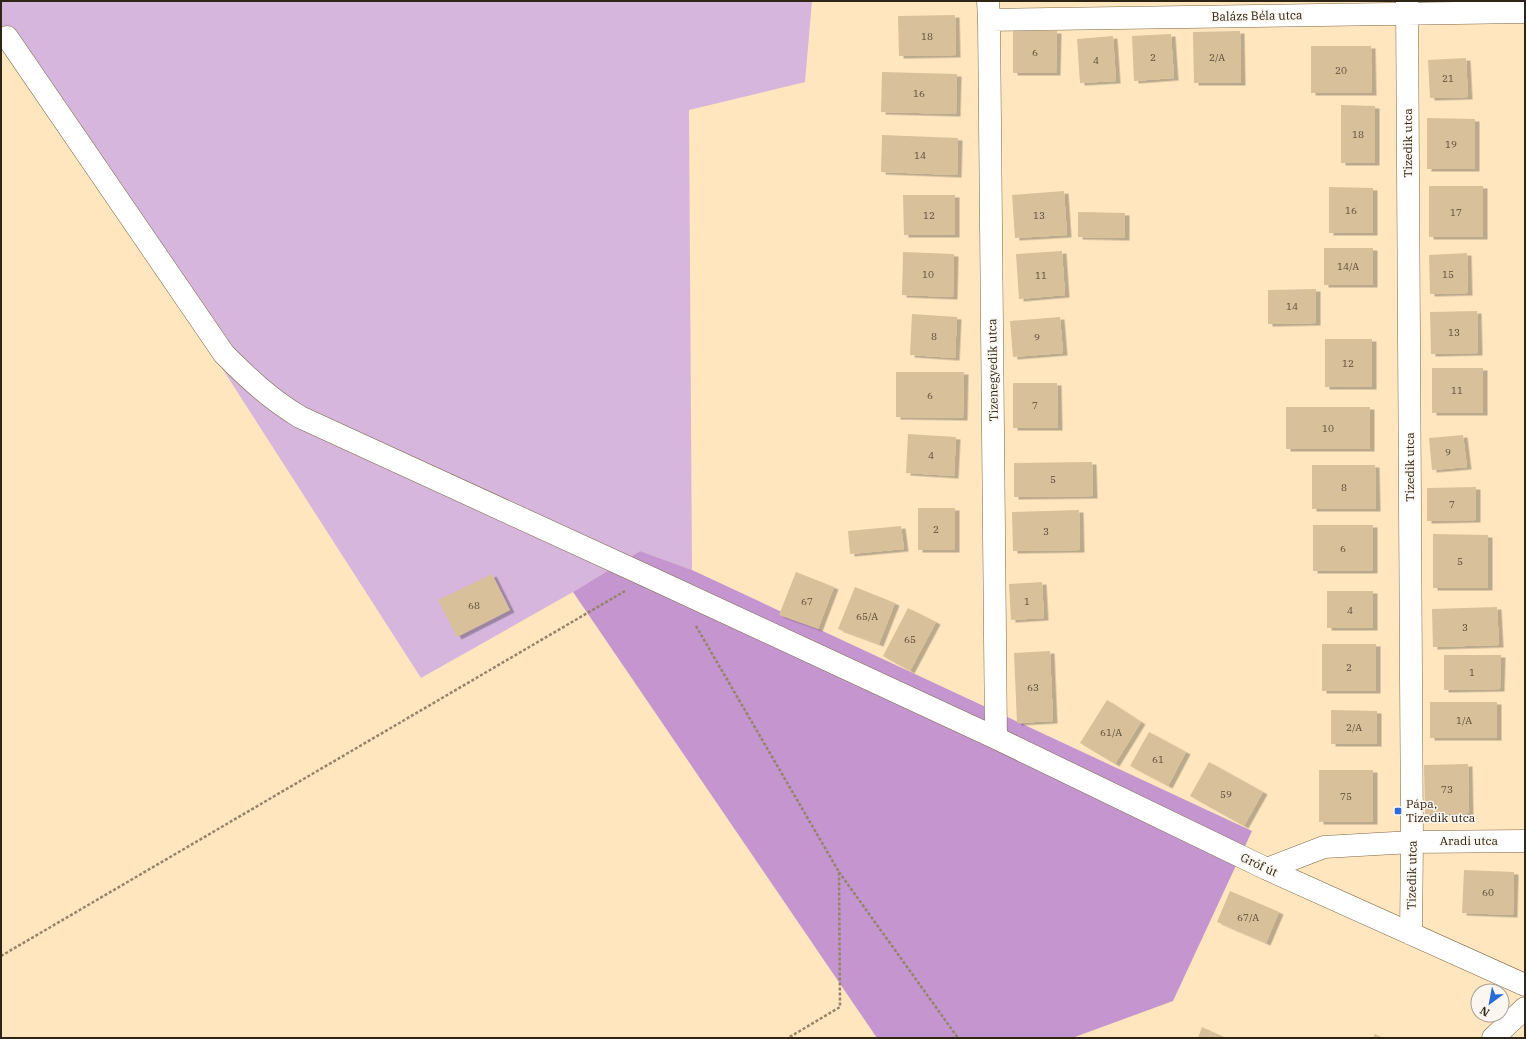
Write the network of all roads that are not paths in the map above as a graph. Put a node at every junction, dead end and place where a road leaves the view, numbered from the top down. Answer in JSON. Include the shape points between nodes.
{"nodes":[{"id":1,"x":1407,"y":7,"type":"edge"},
{"id":2,"x":989,"y":10,"type":"edge"},
{"id":3,"x":1525,"y":12,"type":"edge"},
{"id":4,"x":7,"y":37,"type":"dead end"},
{"id":5,"x":996,"y":738,"type":"junction"},
{"id":6,"x":1525,"y":841,"type":"edge"},
{"id":7,"x":1412,"y":842,"type":"junction"},
{"id":8,"x":1267,"y":869,"type":"junction"},
{"id":9,"x":1411,"y":934,"type":"junction"},
{"id":10,"x":1525,"y":985,"type":"edge"},
{"id":11,"x":1525,"y":1008,"type":"edge"},
{"id":12,"x":1493,"y":1038,"type":"edge"}],
"edges":[{"from":1,"to":2,"type":"street","name":"Balázs Béla utca"},
{"from":1,"to":3,"type":"street","name":"Balázs Béla utca"},
{"from":1,"to":7,"type":"street","name":"Tizedik utca"},
{"from":2,"to":5,"type":"street","name":"Tizenegyedik utca"},
{"from":4,"to":5,"type":"street","name":"Gróf út","via":[[224,354],[252,383],[276,402],[300,417]]},
{"from":5,"to":8,"type":"street","name":"Gróf út"},
{"from":6,"to":7,"type":"street","name":"Aradi utca"},
{"from":7,"to":8,"type":"street","name":"Aradi utca","via":[[1324,846]]},
{"from":7,"to":9,"type":"street","name":"Tizedik utca"},
{"from":8,"to":9,"type":"street","name":"Gróf út"},
{"from":9,"to":10,"type":"street","name":"Gróf út"},
{"from":11,"to":12,"type":"street"}]}
